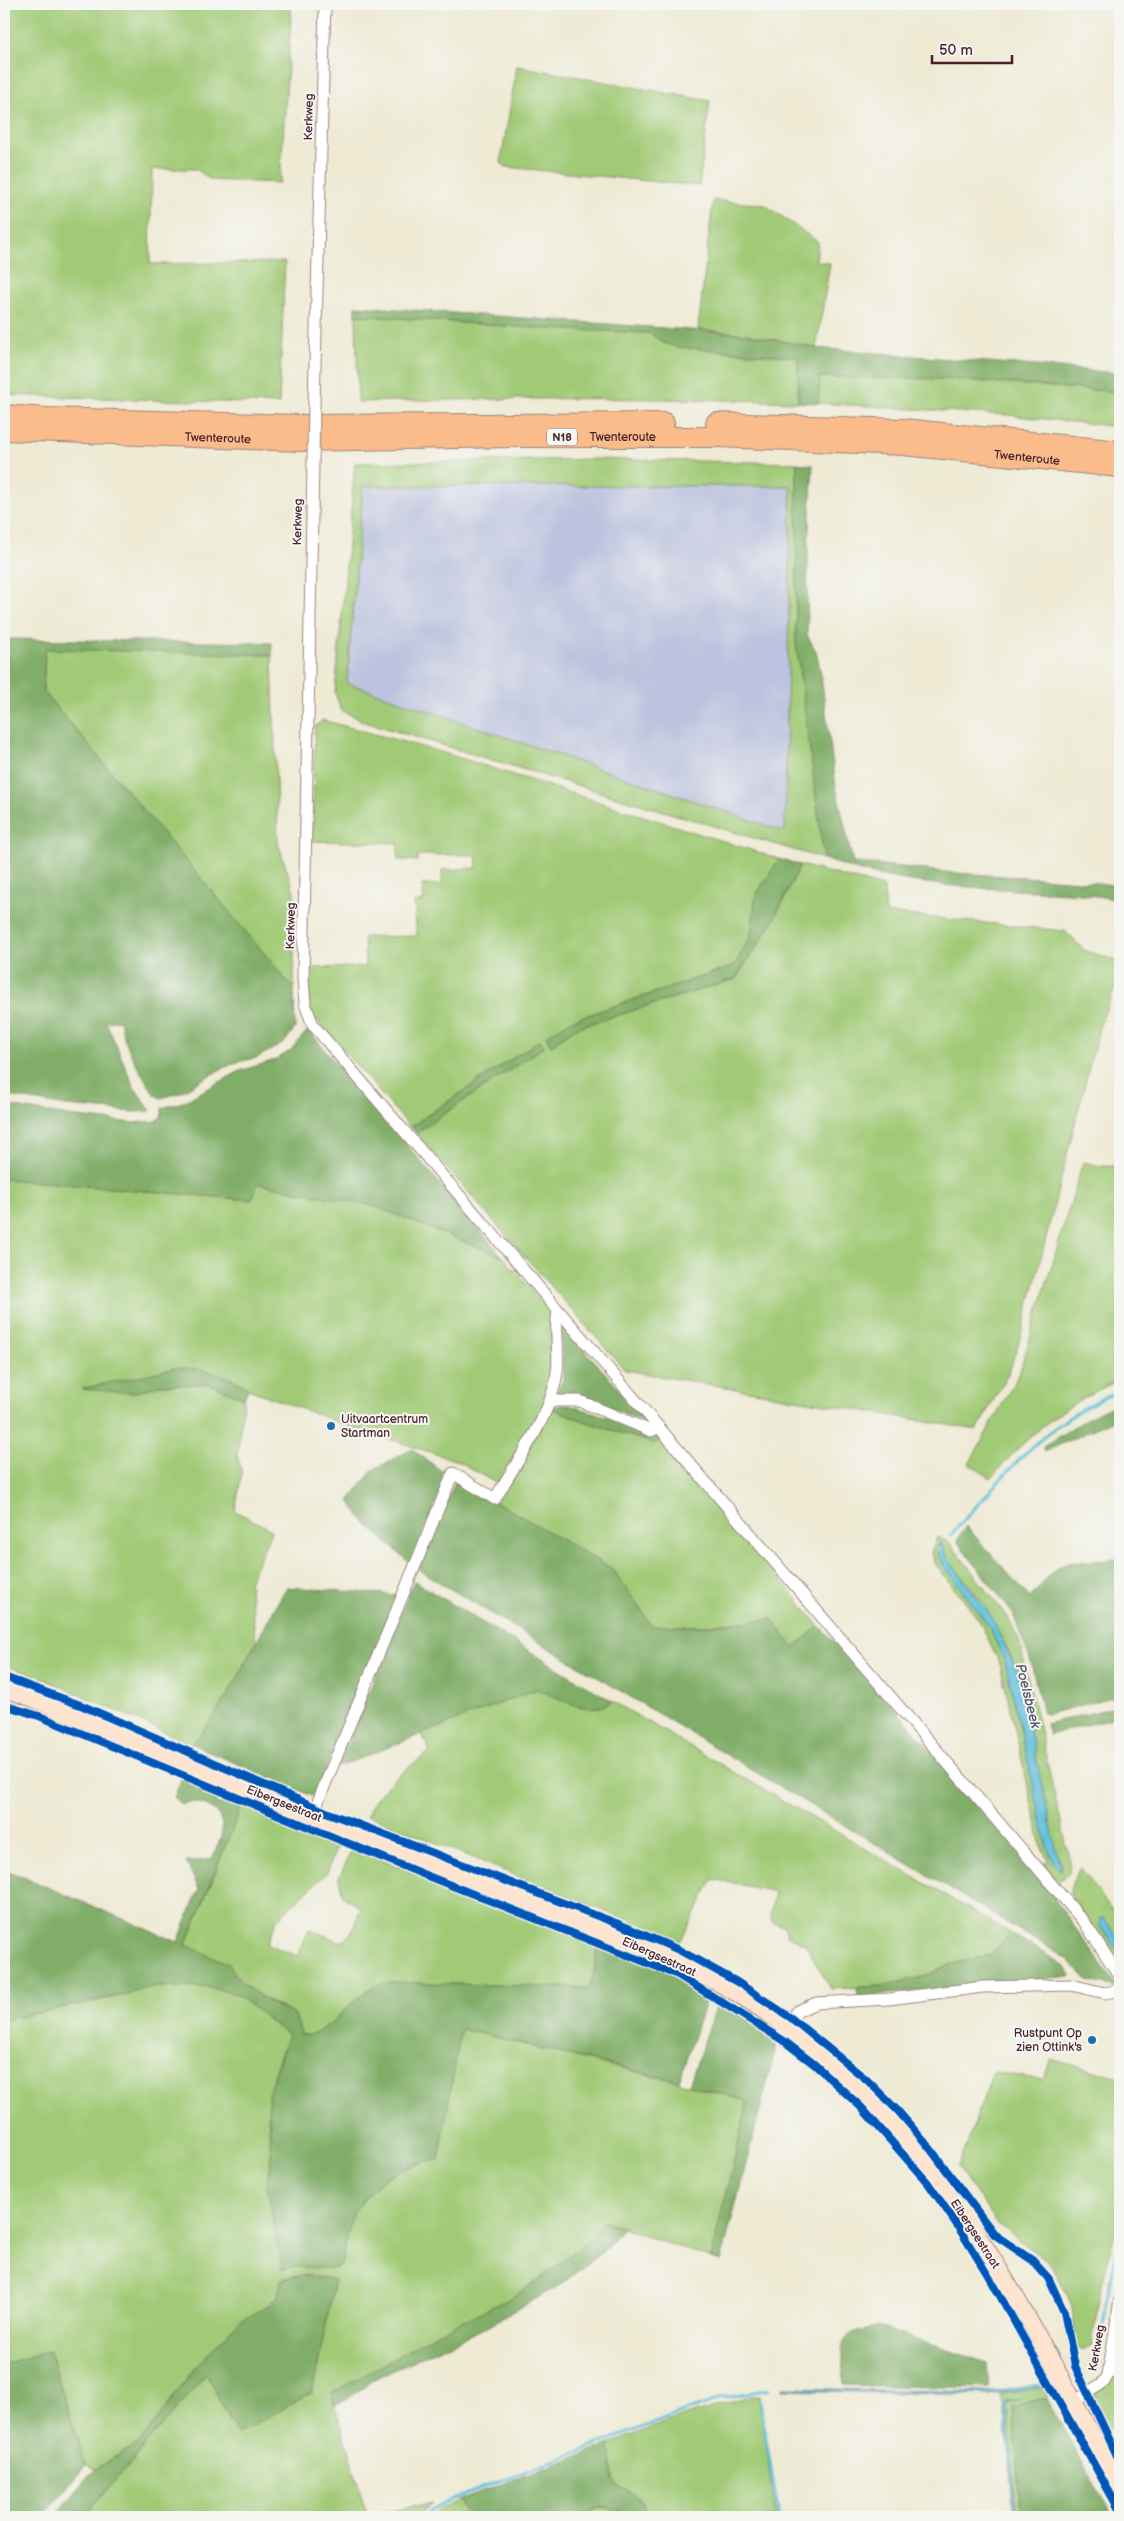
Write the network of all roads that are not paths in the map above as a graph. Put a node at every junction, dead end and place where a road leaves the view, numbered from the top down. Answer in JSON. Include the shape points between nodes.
{"nodes":[{"id":1,"x":325,"y":4,"type":"edge"},
{"id":2,"x":4,"y":415,"type":"edge"},
{"id":3,"x":4,"y":430,"type":"edge"},
{"id":4,"x":1120,"y":451,"type":"edge"},
{"id":5,"x":1120,"y":467,"type":"edge"},
{"id":6,"x":558,"y":1310,"type":"junction"},
{"id":7,"x":552,"y":1401,"type":"junction"},
{"id":8,"x":659,"y":1427,"type":"junction"},
{"id":9,"x":4,"y":1689,"type":"edge"},
{"id":10,"x":312,"y":1816,"type":"junction"},
{"id":11,"x":1120,"y":1976,"type":"edge"},
{"id":12,"x":1120,"y":1990,"type":"edge"},
{"id":13,"x":785,"y":2027,"type":"junction"},
{"id":14,"x":1120,"y":2300,"type":"edge"},
{"id":15,"x":1074,"y":2402,"type":"junction"},
{"id":16,"x":1120,"y":2485,"type":"edge"}],
"edges":[{"from":1,"to":6,"type":"street","name":"Kerkweg","bridge":true,"via":[[303,978],[308,1016],[320,1036]]},
{"from":2,"to":4,"type":"highway","name":"Twenteroute","number":"N18","via":[[299,425],[504,422],[730,424],[903,430]]},
{"from":3,"to":5,"type":"highway","name":"Twenteroute","number":"N18","via":[[300,441],[719,437],[903,445]]},
{"from":6,"to":7,"type":"street","via":[[558,1370]]},
{"from":6,"to":8,"type":"street","name":"Kerkweg"},
{"from":7,"to":8,"type":"street","via":[[580,1401],[651,1431]]},
{"from":7,"to":10,"type":"street","via":[[495,1499],[453,1473]]},
{"from":8,"to":11,"type":"street","name":"Kerkweg","via":[[1084,1923]]},
{"from":9,"to":10,"type":"main road","name":"Eibergsestraat"},
{"from":10,"to":13,"type":"main road","name":"Eibergsestraat","via":[[620,1938],[720,1984]]},
{"from":12,"to":13,"type":"street","via":[[1106,1993],[1071,1985],[983,1987],[889,1999],[816,2003],[798,2011]]},
{"from":13,"to":15,"type":"main road","name":"Eibergsestraat","via":[[855,2085],[924,2160],[995,2262]]},
{"from":14,"to":15,"type":"street","name":"Kerkweg","via":[[1108,2375],[1104,2382]]},
{"from":15,"to":16,"type":"main road","name":"Eibergsestraat"}]}
